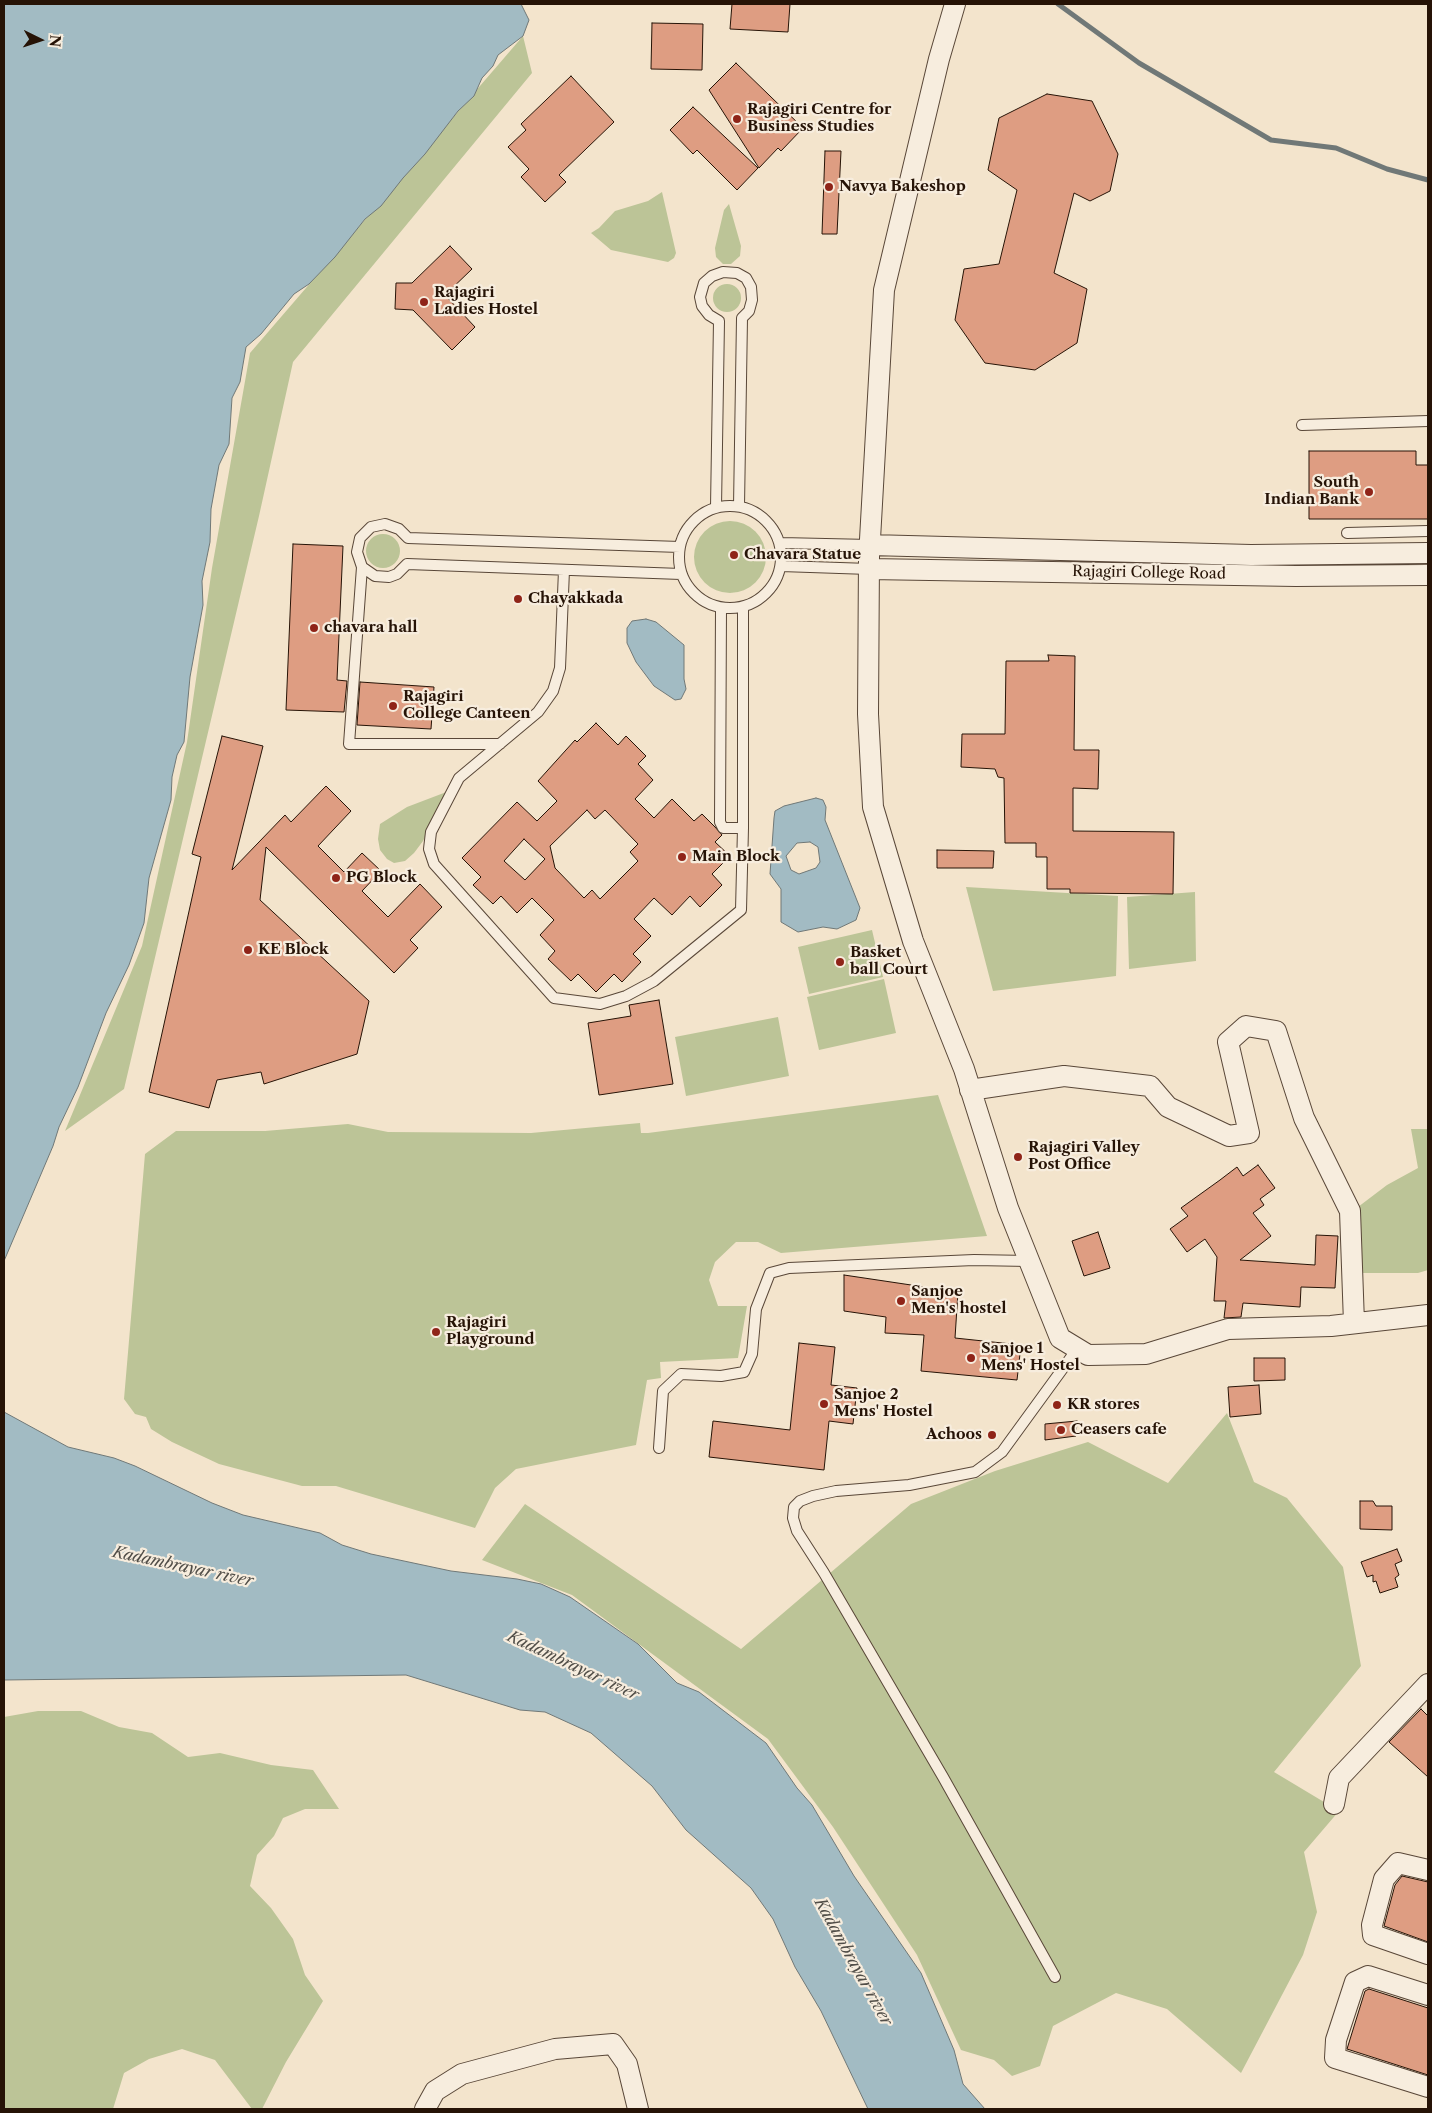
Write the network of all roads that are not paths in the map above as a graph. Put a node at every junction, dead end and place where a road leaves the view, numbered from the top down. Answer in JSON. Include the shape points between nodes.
{"nodes":[{"id":1,"x":955,"y":4,"type":"edge"},
{"id":2,"x":1428,"y":421,"type":"edge"},
{"id":3,"x":1302,"y":425,"type":"dead end"},
{"id":4,"x":739,"y":506,"type":"junction"},
{"id":5,"x":716,"y":507,"type":"junction"},
{"id":6,"x":1428,"y":531,"type":"edge"},
{"id":7,"x":1347,"y":533,"type":"dead end"},
{"id":8,"x":781,"y":543,"type":"junction"},
{"id":9,"x":870,"y":545,"type":"junction"},
{"id":10,"x":680,"y":547,"type":"junction"},
{"id":11,"x":1428,"y":553,"type":"edge"},
{"id":12,"x":781,"y":566,"type":"junction"},
{"id":13,"x":362,"y":567,"type":"junction"},
{"id":14,"x":869,"y":569,"type":"junction"},
{"id":15,"x":564,"y":570,"type":"junction"},
{"id":16,"x":681,"y":574,"type":"junction"},
{"id":17,"x":1428,"y":575,"type":"edge"},
{"id":18,"x":743,"y":607,"type":"junction"},
{"id":19,"x":721,"y":608,"type":"junction"},
{"id":20,"x":500,"y":744,"type":"junction"},
{"id":21,"x":743,"y":828,"type":"junction"},
{"id":22,"x":970,"y":1090,"type":"junction"},
{"id":23,"x":1029,"y":1260,"type":"junction"},
{"id":24,"x":1428,"y":1315,"type":"edge"},
{"id":25,"x":1354,"y":1323,"type":"junction"},
{"id":26,"x":1078,"y":1349,"type":"junction"},
{"id":27,"x":659,"y":1448,"type":"dead end"},
{"id":28,"x":1428,"y":1684,"type":"edge"},
{"id":29,"x":1334,"y":1804,"type":"dead end"},
{"id":30,"x":1428,"y":1870,"type":"edge"},
{"id":31,"x":1428,"y":1954,"type":"edge"},
{"id":32,"x":1055,"y":1977,"type":"dead end"},
{"id":33,"x":1428,"y":1995,"type":"edge"},
{"id":34,"x":1428,"y":2087,"type":"edge"},
{"id":35,"x":425,"y":2109,"type":"edge"},
{"id":36,"x":638,"y":2109,"type":"edge"}],
"edges":[{"from":1,"to":9,"type":"street","via":[[884,290]]},
{"from":2,"to":3,"type":"lane"},
{"from":4,"to":5,"type":"lane"},
{"from":4,"to":5,"type":"lane","via":[[742,318],[749,311],[752,300],[746,278],[737,273],[723,272],[704,283],[700,297],[706,311],[719,321]]},
{"from":4,"to":8,"type":"lane","via":[[760,515]]},
{"from":5,"to":10,"type":"lane","via":[[696,518],[684,534]]},
{"from":6,"to":7,"type":"lane"},
{"from":8,"to":9,"type":"lane"},
{"from":8,"to":12,"type":"lane"},
{"from":9,"to":11,"type":"street","name":"Rajagiri College Road","via":[[1252,555]]},
{"from":9,"to":14,"type":"street"},
{"from":10,"to":13,"type":"lane","via":[[408,538],[399,529],[385,524],[371,527],[360,538],[357,552]]},
{"from":10,"to":16,"type":"lane"},
{"from":12,"to":14,"type":"lane"},
{"from":12,"to":18,"type":"lane","via":[[764,595]]},
{"from":13,"to":15,"type":"lane","via":[[374,576],[397,574],[407,564]]},
{"from":13,"to":20,"type":"lane","via":[[349,744]]},
{"from":14,"to":17,"type":"street","name":"Rajagiri College Road"},
{"from":14,"to":22,"type":"street","via":[[868,714],[873,806],[913,941]]},
{"from":15,"to":16,"type":"lane"},
{"from":15,"to":20,"type":"lane","via":[[560,668],[553,691],[538,712]]},
{"from":16,"to":19,"type":"lane","via":[[700,599]]},
{"from":18,"to":19,"type":"lane"},
{"from":18,"to":21,"type":"lane"},
{"from":19,"to":21,"type":"lane","via":[[720,822],[723,828]]},
{"from":20,"to":21,"type":"lane","via":[[459,778],[431,832],[429,849],[434,864],[554,998],[600,1004],[626,996],[654,981],[741,910]]},
{"from":22,"to":23,"type":"street","via":[[1008,1208]]},
{"from":22,"to":25,"type":"street","via":[[1064,1076],[1150,1086],[1168,1107],[1203,1124],[1229,1136],[1250,1133],[1228,1042],[1246,1026],[1276,1031],[1304,1118],[1350,1211]]},
{"from":23,"to":26,"type":"street","via":[[1060,1338]]},
{"from":23,"to":27,"type":"lane","via":[[790,1268],[770,1273],[756,1308],[752,1354],[744,1372],[721,1376],[681,1374],[663,1391]]},
{"from":24,"to":25,"type":"street"},
{"from":25,"to":26,"type":"street","via":[[1228,1329],[1146,1354],[1088,1355]]},
{"from":26,"to":32,"type":"lane","via":[[1002,1452],[975,1472],[909,1484],[836,1491],[813,1496],[794,1507],[797,1531],[943,1778]]},
{"from":28,"to":29,"type":"street","via":[[1338,1778]]},
{"from":30,"to":31,"type":"street","via":[[1398,1862],[1384,1879],[1372,1925],[1373,1935]]},
{"from":33,"to":34,"type":"street","via":[[1368,1976],[1355,1982],[1336,2040],[1336,2058]]},
{"from":35,"to":36,"type":"street","via":[[435,2091],[462,2074],[555,2050],[613,2044],[627,2064]]}]}
